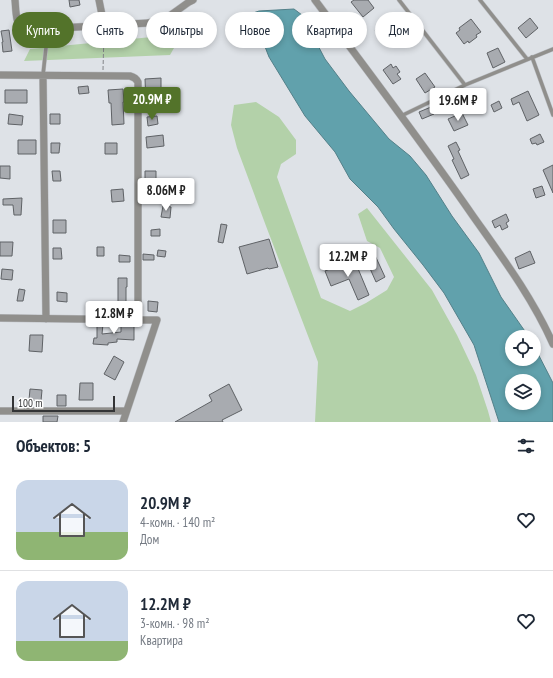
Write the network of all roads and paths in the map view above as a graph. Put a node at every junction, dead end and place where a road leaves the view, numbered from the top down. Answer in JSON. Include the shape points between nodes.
{"nodes":[{"id":1,"x":15,"y":0,"type":"edge"},
{"id":2,"x":99,"y":0,"type":"edge"},
{"id":3,"x":193,"y":0,"type":"edge"},
{"id":4,"x":315,"y":0,"type":"edge"},
{"id":5,"x":399,"y":0,"type":"edge"},
{"id":6,"x":480,"y":0,"type":"edge"},
{"id":7,"x":17,"y":12,"type":"edge"},
{"id":8,"x":101,"y":12,"type":"edge"},
{"id":9,"x":138,"y":23,"type":"edge"},
{"id":10,"x":46,"y":48,"type":"edge"},
{"id":11,"x":104,"y":48,"type":"edge"},
{"id":12,"x":553,"y":49,"type":"edge"},
{"id":13,"x":532,"y":57,"type":"junction"},
{"id":14,"x":526,"y":60,"type":"junction"},
{"id":15,"x":0,"y":75,"type":"edge"},
{"id":16,"x":43,"y":76,"type":"junction"},
{"id":17,"x":103,"y":76,"type":"junction"},
{"id":18,"x":465,"y":85,"type":"junction"},
{"id":19,"x":553,"y":115,"type":"edge"},
{"id":20,"x":401,"y":116,"type":"junction"},
{"id":21,"x":0,"y":318,"type":"edge"},
{"id":22,"x":46,"y":319,"type":"junction"},
{"id":23,"x":138,"y":320,"type":"junction"},
{"id":24,"x":553,"y":344,"type":"edge"},
{"id":25,"x":126,"y":411,"type":"junction"},
{"id":26,"x":0,"y":412,"type":"edge"},
{"id":27,"x":123,"y":422,"type":"edge"}],
"edges":[{"from":1,"to":7,"type":"street"},
{"from":2,"to":8,"type":"street"},
{"from":3,"to":9,"type":"street","via":[[168,17]]},
{"from":4,"to":20,"type":"street"},
{"from":5,"to":18,"type":"lane"},
{"from":6,"to":14,"type":"lane"},
{"from":10,"to":16,"type":"lane"},
{"from":11,"to":17,"type":"path"},
{"from":12,"to":13,"type":"lane"},
{"from":13,"to":14,"type":"lane"},
{"from":13,"to":19,"type":"lane"},
{"from":14,"to":18,"type":"lane"},
{"from":15,"to":16,"type":"street"},
{"from":16,"to":17,"type":"street"},
{"from":16,"to":22,"type":"street"},
{"from":17,"to":23,"type":"street","via":[[130,76],[138,82]]},
{"from":18,"to":20,"type":"lane"},
{"from":20,"to":24,"type":"street","via":[[523,287]]},
{"from":21,"to":22,"type":"street"},
{"from":22,"to":23,"type":"street"},
{"from":23,"to":25,"type":"street","via":[[157,320]]},
{"from":25,"to":26,"type":"street"},
{"from":25,"to":27,"type":"street"}]}
